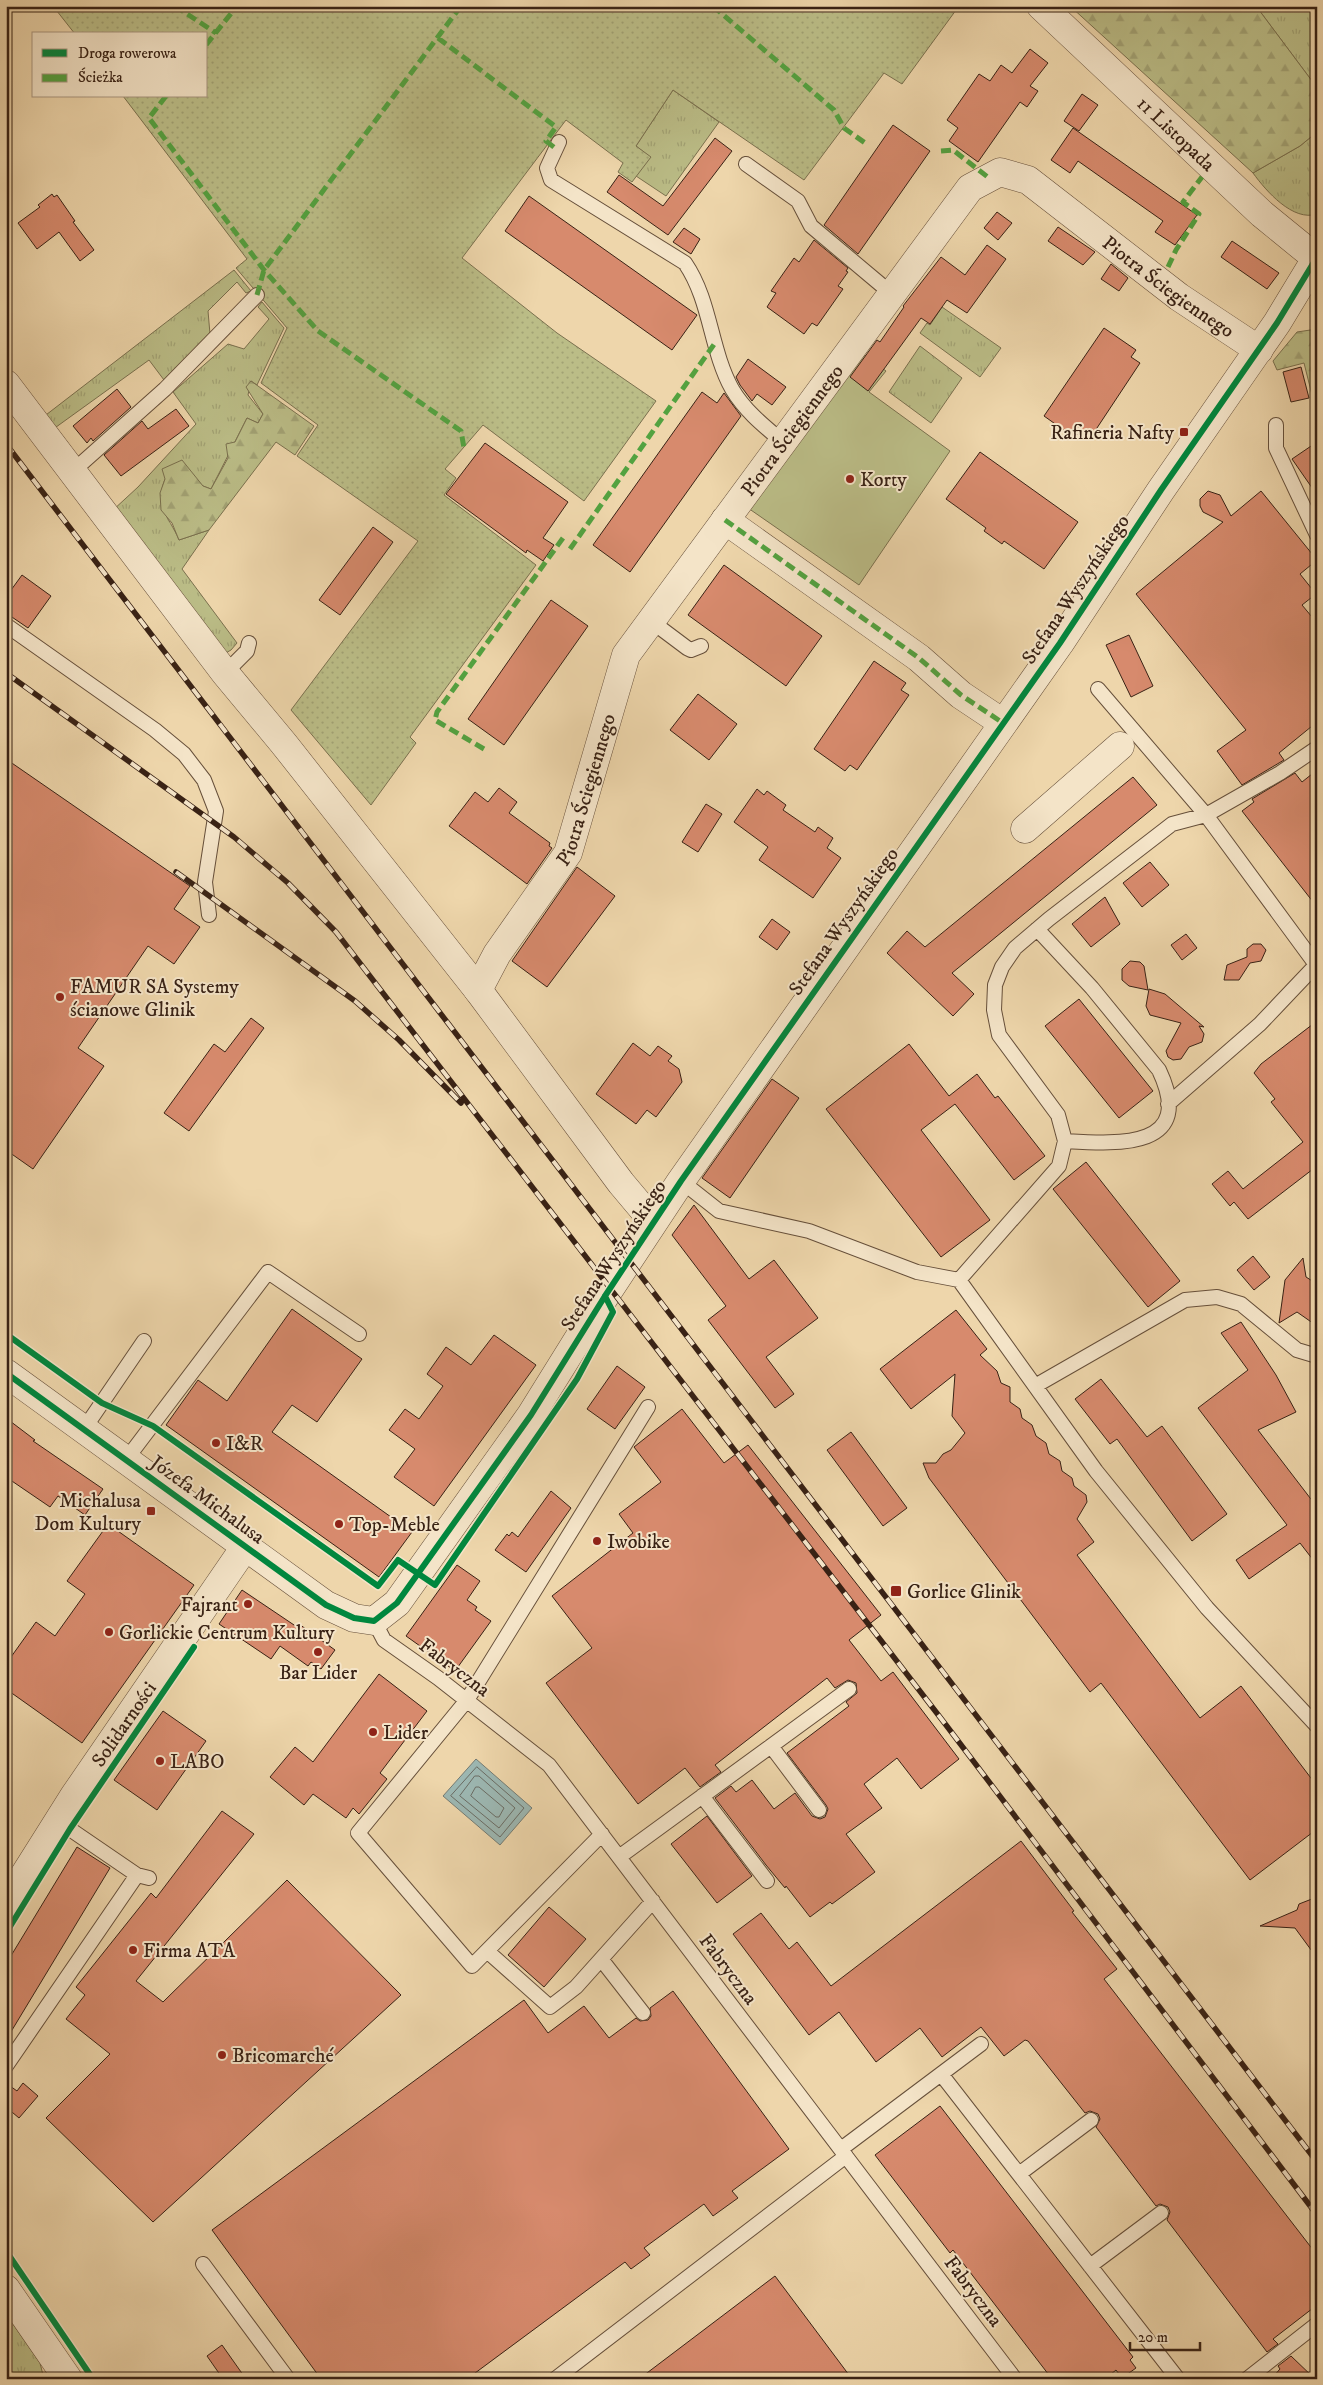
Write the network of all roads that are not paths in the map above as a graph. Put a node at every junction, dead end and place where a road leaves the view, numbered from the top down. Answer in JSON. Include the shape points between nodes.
{"nodes":[{"id":1,"x":1041,"y":6,"type":"edge"},
{"id":2,"x":559,"y":142,"type":"dead end"},
{"id":3,"x":746,"y":164,"type":"dead end"},
{"id":4,"x":1316,"y":258,"type":"edge"},
{"id":5,"x":892,"y":294,"type":"junction"},
{"id":6,"x":258,"y":296,"type":"dead end"},
{"id":7,"x":1259,"y":350,"type":"junction"},
{"id":8,"x":6,"y":384,"type":"edge"},
{"id":9,"x":1276,"y":426,"type":"dead end"},
{"id":10,"x":783,"y":442,"type":"junction"},
{"id":11,"x":73,"y":470,"type":"junction"},
{"id":12,"x":725,"y":520,"type":"junction"},
{"id":13,"x":1317,"y":535,"type":"edge"},
{"id":14,"x":651,"y":621,"type":"junction"},
{"id":15,"x":6,"y":625,"type":"edge"},
{"id":16,"x":249,"y":643,"type":"dead end"},
{"id":17,"x":702,"y":646,"type":"dead end"},
{"id":18,"x":225,"y":673,"type":"junction"},
{"id":19,"x":1098,"y":689,"type":"dead end"},
{"id":20,"x":1002,"y":723,"type":"junction"},
{"id":21,"x":1127,"y":740,"type":"junction"},
{"id":22,"x":1317,"y":748,"type":"edge"},
{"id":23,"x":1206,"y":815,"type":"junction"},
{"id":24,"x":1025,"y":829,"type":"dead end"},
{"id":25,"x":210,"y":915,"type":"dead end"},
{"id":26,"x":1037,"y":929,"type":"junction"},
{"id":27,"x":1316,"y":965,"type":"edge"},
{"id":28,"x":478,"y":990,"type":"junction"},
{"id":29,"x":1168,"y":1104,"type":"junction"},
{"id":30,"x":1065,"y":1142,"type":"junction"},
{"id":31,"x":680,"y":1181,"type":"junction"},
{"id":32,"x":655,"y":1219,"type":"junction"},
{"id":33,"x":959,"y":1280,"type":"junction"},
{"id":34,"x":359,"y":1334,"type":"dead end"},
{"id":35,"x":144,"y":1340,"type":"dead end"},
{"id":36,"x":1317,"y":1356,"type":"edge"},
{"id":37,"x":6,"y":1373,"type":"edge"},
{"id":38,"x":1035,"y":1386,"type":"junction"},
{"id":39,"x":648,"y":1407,"type":"dead end"},
{"id":40,"x":84,"y":1430,"type":"junction"},
{"id":41,"x":125,"y":1461,"type":"junction"},
{"id":42,"x":245,"y":1546,"type":"junction"},
{"id":43,"x":374,"y":1621,"type":"junction"},
{"id":44,"x":849,"y":1688,"type":"dead end"},
{"id":45,"x":467,"y":1700,"type":"junction"},
{"id":46,"x":1317,"y":1726,"type":"edge"},
{"id":47,"x":771,"y":1746,"type":"junction"},
{"id":48,"x":702,"y":1796,"type":"junction"},
{"id":49,"x":819,"y":1810,"type":"dead end"},
{"id":50,"x":58,"y":1821,"type":"junction"},
{"id":51,"x":602,"y":1834,"type":"junction"},
{"id":52,"x":619,"y":1857,"type":"junction"},
{"id":53,"x":767,"y":1881,"type":"dead end"},
{"id":54,"x":653,"y":1901,"type":"junction"},
{"id":55,"x":6,"y":1904,"type":"edge"},
{"id":56,"x":487,"y":1951,"type":"junction"},
{"id":57,"x":601,"y":1959,"type":"junction"},
{"id":58,"x":643,"y":2013,"type":"dead end"},
{"id":59,"x":981,"y":2044,"type":"dead end"},
{"id":60,"x":6,"y":2066,"type":"edge"},
{"id":61,"x":941,"y":2074,"type":"junction"},
{"id":62,"x":1091,"y":2120,"type":"dead end"},
{"id":63,"x":843,"y":2152,"type":"junction"},
{"id":64,"x":1019,"y":2174,"type":"junction"},
{"id":65,"x":1161,"y":2213,"type":"dead end"},
{"id":66,"x":203,"y":2264,"type":"dead end"},
{"id":67,"x":1090,"y":2266,"type":"junction"},
{"id":68,"x":6,"y":2289,"type":"edge"},
{"id":69,"x":1317,"y":2324,"type":"edge"},
{"id":70,"x":68,"y":2379,"type":"edge"},
{"id":71,"x":288,"y":2379,"type":"edge"},
{"id":72,"x":555,"y":2379,"type":"edge"},
{"id":73,"x":1015,"y":2379,"type":"edge"},
{"id":74,"x":1178,"y":2379,"type":"edge"},
{"id":75,"x":1247,"y":2379,"type":"edge"}],
"edges":[{"from":1,"to":4,"type":"street","name":"11 Listopada","via":[[1262,214]]},
{"from":2,"to":10,"type":"lane","via":[[547,168],[551,180],[685,263],[696,278],[732,389],[748,411]]},
{"from":3,"to":5,"type":"lane","via":[[798,201],[811,226]]},
{"from":4,"to":7,"type":"street","name":"Stefana Wyszyńskiego"},
{"from":5,"to":7,"type":"street","name":"Piotra Ściegiennego","via":[[970,188],[1000,172],[1028,180],[1179,297]]},
{"from":5,"to":10,"type":"street","name":"Piotra Ściegiennego"},
{"from":6,"to":11,"type":"lane","via":[[165,389]]},
{"from":7,"to":20,"type":"street","name":"Stefana Wyszyńskiego"},
{"from":8,"to":11,"type":"street"},
{"from":9,"to":13,"type":"lane","via":[[1276,448]]},
{"from":10,"to":12,"type":"street","name":"Piotra Ściegiennego"},
{"from":11,"to":18,"type":"street"},
{"from":12,"to":14,"type":"street","name":"Piotra Ściegiennego"},
{"from":12,"to":20,"type":"street","via":[[919,658],[961,696]]},
{"from":14,"to":17,"type":"lane","via":[[687,648],[692,650]]},
{"from":14,"to":28,"type":"street","name":"Piotra Ściegiennego","via":[[626,655],[568,853],[497,954]]},
{"from":15,"to":25,"type":"lane","via":[[155,730],[184,754],[204,780],[216,811],[205,882]]},
{"from":16,"to":18,"type":"lane","via":[[247,652]]},
{"from":18,"to":28,"type":"street"},
{"from":19,"to":21,"type":"lane"},
{"from":20,"to":31,"type":"street","name":"Stefana Wyszyńskiego"},
{"from":21,"to":23,"type":"lane"},
{"from":21,"to":24,"type":"street"},
{"from":22,"to":23,"type":"lane","via":[[1280,774]]},
{"from":23,"to":26,"type":"lane","via":[[1172,824]]},
{"from":23,"to":27,"type":"lane"},
{"from":26,"to":29,"type":"lane","via":[[1092,988],[1159,1070],[1166,1085]]},
{"from":26,"to":30,"type":"lane","via":[[1015,948],[1002,967],[995,985],[994,1010],[999,1035],[1058,1115]]},
{"from":27,"to":29,"type":"lane","via":[[1260,1024]]},
{"from":28,"to":32,"type":"street","via":[[621,1183]]},
{"from":29,"to":30,"type":"lane","via":[[1160,1130],[1137,1140],[1111,1144]]},
{"from":30,"to":33,"type":"lane","via":[[1059,1166]]},
{"from":31,"to":32,"type":"street","name":"Stefana Wyszyńskiego"},
{"from":31,"to":33,"type":"lane","via":[[719,1211],[809,1231],[917,1272]]},
{"from":32,"to":43,"type":"street","name":"Stefana Wyszyńskiego","via":[[531,1415],[397,1603]]},
{"from":33,"to":38,"type":"lane"},
{"from":34,"to":41,"type":"lane","via":[[268,1272]]},
{"from":35,"to":40,"type":"lane"},
{"from":36,"to":38,"type":"lane","via":[[1298,1350],[1241,1304],[1218,1298],[1185,1300]]},
{"from":37,"to":40,"type":"street","name":"Józefa Michalusa"},
{"from":38,"to":46,"type":"lane","via":[[1096,1471],[1207,1608]]},
{"from":39,"to":45,"type":"lane"},
{"from":40,"to":41,"type":"street","name":"Józefa Michalusa"},
{"from":41,"to":42,"type":"street","name":"Józefa Michalusa"},
{"from":42,"to":43,"type":"street","name":"Józefa Michalusa","via":[[326,1605],[354,1618]]},
{"from":42,"to":50,"type":"street","name":"Solidarności"},
{"from":43,"to":45,"type":"lane","name":"Fabryczna","via":[[384,1640]]},
{"from":44,"to":47,"type":"lane"},
{"from":45,"to":51,"type":"lane","name":"Fabryczna","via":[[549,1765]]},
{"from":45,"to":56,"type":"lane","via":[[358,1833],[472,1966]]},
{"from":47,"to":48,"type":"lane"},
{"from":47,"to":49,"type":"lane"},
{"from":48,"to":52,"type":"lane"},
{"from":48,"to":53,"type":"lane"},
{"from":50,"to":55,"type":"street","name":"Solidarności"},
{"from":50,"to":60,"type":"lane","via":[[143,1876]]},
{"from":51,"to":52,"type":"lane","name":"Fabryczna"},
{"from":51,"to":56,"type":"lane"},
{"from":52,"to":54,"type":"lane","name":"Fabryczna"},
{"from":54,"to":57,"type":"lane"},
{"from":54,"to":63,"type":"lane","name":"Fabryczna"},
{"from":56,"to":57,"type":"lane","via":[[550,2007],[576,1987]]},
{"from":57,"to":58,"type":"lane"},
{"from":59,"to":61,"type":"lane"},
{"from":61,"to":63,"type":"lane"},
{"from":61,"to":64,"type":"lane"},
{"from":62,"to":64,"type":"lane"},
{"from":63,"to":72,"type":"lane"},
{"from":63,"to":73,"type":"lane","name":"Fabryczna"},
{"from":64,"to":67,"type":"lane"},
{"from":65,"to":67,"type":"lane"},
{"from":66,"to":71,"type":"lane"},
{"from":67,"to":74,"type":"lane"},
{"from":68,"to":70,"type":"street"},
{"from":69,"to":75,"type":"lane"}]}
